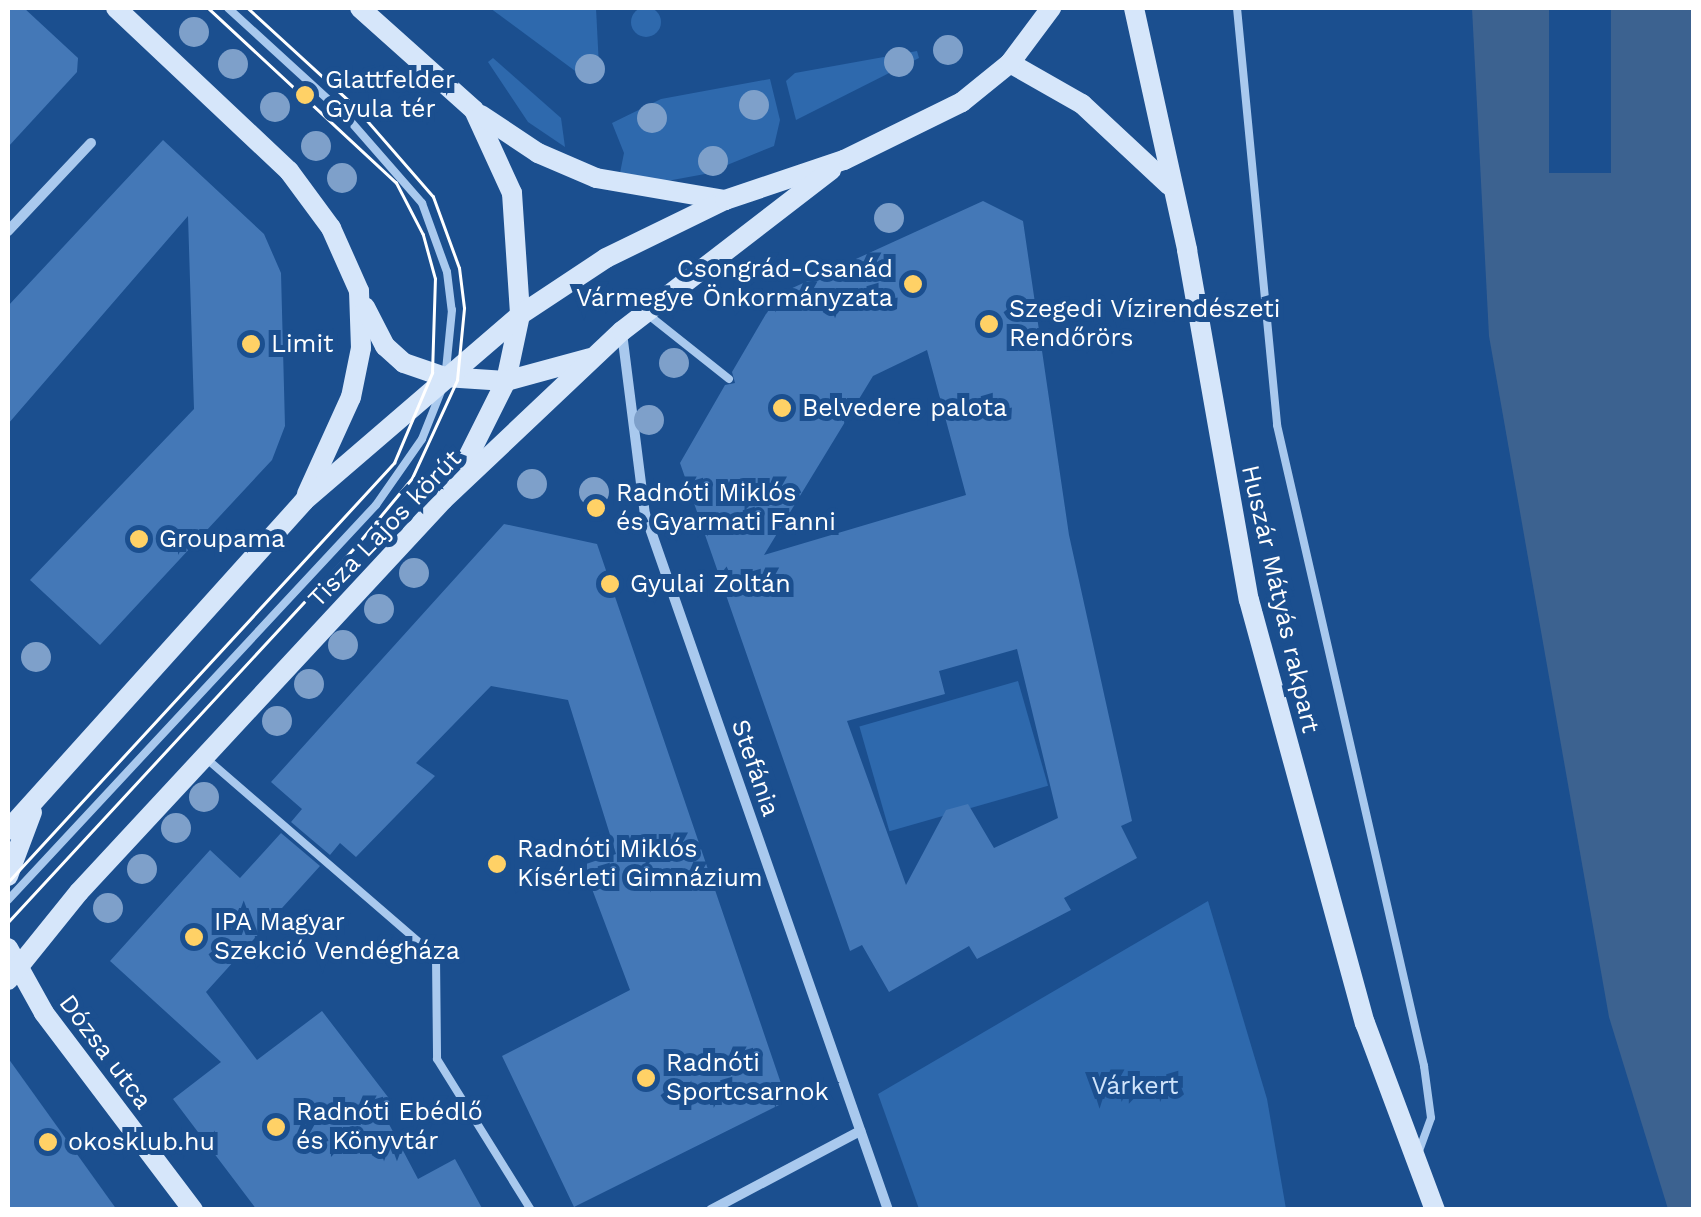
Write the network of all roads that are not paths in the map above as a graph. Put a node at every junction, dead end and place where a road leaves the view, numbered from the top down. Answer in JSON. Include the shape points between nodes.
{"nodes":[{"id":1,"x":116,"y":8,"type":"edge"},
{"id":2,"x":228,"y":8,"type":"edge"},
{"id":3,"x":360,"y":8,"type":"edge"},
{"id":4,"x":1051,"y":8,"type":"edge"},
{"id":5,"x":1134,"y":8,"type":"edge"},
{"id":6,"x":1237,"y":8,"type":"edge"},
{"id":7,"x":1010,"y":62,"type":"junction"},
{"id":8,"x":474,"y":110,"type":"junction"},
{"id":9,"x":91,"y":143,"type":"dead end"},
{"id":10,"x":844,"y":160,"type":"junction"},
{"id":11,"x":1170,"y":186,"type":"junction"},
{"id":12,"x":726,"y":200,"type":"junction"},
{"id":13,"x":8,"y":231,"type":"edge"},
{"id":14,"x":359,"y":291,"type":"junction"},
{"id":15,"x":645,"y":313,"type":"junction"},
{"id":16,"x":520,"y":314,"type":"junction"},
{"id":17,"x":622,"y":332,"type":"junction"},
{"id":18,"x":593,"y":357,"type":"junction"},
{"id":19,"x":445,"y":378,"type":"junction"},
{"id":20,"x":728,"y":379,"type":"dead end"},
{"id":21,"x":506,"y":380,"type":"junction"},
{"id":22,"x":444,"y":500,"type":"junction"},
{"id":23,"x":304,"y":501,"type":"junction"},
{"id":24,"x":204,"y":757,"type":"junction"},
{"id":25,"x":39,"y":797,"type":"junction"},
{"id":26,"x":8,"y":830,"type":"edge"},
{"id":27,"x":8,"y":876,"type":"edge"},
{"id":28,"x":8,"y":900,"type":"edge"},
{"id":29,"x":8,"y":948,"type":"edge"},
{"id":30,"x":12,"y":975,"type":"edge"},
{"id":31,"x":860,"y":1131,"type":"junction"},
{"id":32,"x":1416,"y":1160,"type":"junction"},
{"id":33,"x":193,"y":1210,"type":"edge"},
{"id":34,"x":531,"y":1210,"type":"edge"},
{"id":35,"x":711,"y":1210,"type":"edge"},
{"id":36,"x":888,"y":1210,"type":"edge"},
{"id":37,"x":1435,"y":1210,"type":"edge"}],
"edges":[{"from":1,"to":14,"type":"street","via":[[290,171],[331,228]]},
{"from":2,"to":19,"type":"lane","name":"Tisza Lajos körút","via":[[346,114],[422,203],[448,272],[452,310]]},
{"from":3,"to":8,"type":"street"},
{"from":4,"to":7,"type":"street","name":"Tisza Lajos körút"},
{"from":5,"to":11,"type":"street","name":"Huszár Mátyás rakpart"},
{"from":6,"to":32,"type":"lane","via":[[1277,425],[1424,1066],[1430,1118]]},
{"from":7,"to":10,"type":"street","name":"Tisza Lajos körút","via":[[962,102]]},
{"from":7,"to":11,"type":"street","via":[[1082,104]]},
{"from":8,"to":12,"type":"street","via":[[538,153],[596,178]]},
{"from":8,"to":16,"type":"street","via":[[512,193]]},
{"from":9,"to":13,"type":"street"},
{"from":10,"to":12,"type":"street","name":"Tisza Lajos körút"},
{"from":10,"to":15,"type":"street","name":"Tisza Lajos körút"},
{"from":11,"to":32,"type":"street","name":"Huszár Mátyás rakpart","via":[[1250,600],[1365,1023]]},
{"from":12,"to":16,"type":"street","name":"Tisza Lajos körút","via":[[606,258]]},
{"from":14,"to":19,"type":"street","via":[[385,346],[404,363]]},
{"from":14,"to":23,"type":"street","via":[[352,397]]},
{"from":15,"to":17,"type":"street","name":"Tisza Lajos körút"},
{"from":15,"to":20,"type":"lane"},
{"from":16,"to":19,"type":"street","name":"Tisza Lajos körút"},
{"from":16,"to":21,"type":"street"},
{"from":17,"to":18,"type":"street","name":"Tisza Lajos körút"},
{"from":17,"to":31,"type":"street","name":"Stefánia","via":[[645,514]]},
{"from":18,"to":21,"type":"street"},
{"from":18,"to":22,"type":"street","name":"Tisza Lajos körút"},
{"from":19,"to":21,"type":"street"},
{"from":19,"to":23,"type":"street","name":"Tisza Lajos körút"},
{"from":19,"to":28,"type":"lane","name":"Tisza Lajos körút","via":[[422,439],[376,505]]},
{"from":21,"to":22,"type":"street"},
{"from":22,"to":24,"type":"street","name":"Tisza Lajos körút"},
{"from":23,"to":25,"type":"street","name":"Tisza Lajos körút"},
{"from":24,"to":30,"type":"street","name":"Tisza Lajos körút"},
{"from":24,"to":34,"type":"lane","via":[[436,957],[437,1059]]},
{"from":25,"to":26,"type":"street","name":"Tisza Lajos körút"},
{"from":25,"to":27,"type":"street"},
{"from":29,"to":30,"type":"street","name":"Dózsa utca"},
{"from":30,"to":33,"type":"street","name":"Dózsa utca"},
{"from":31,"to":35,"type":"street"},
{"from":31,"to":36,"type":"street","name":"Stefánia"},
{"from":32,"to":37,"type":"street","name":"Huszár Mátyás rakpart"}]}
